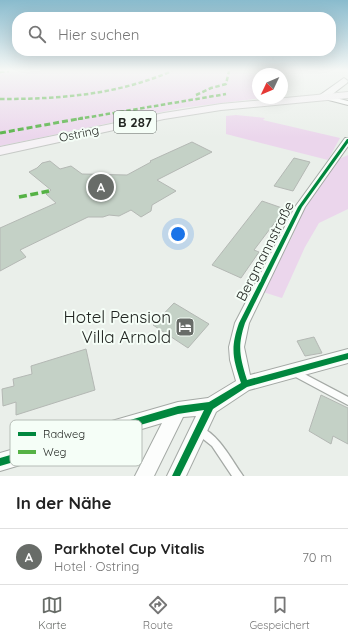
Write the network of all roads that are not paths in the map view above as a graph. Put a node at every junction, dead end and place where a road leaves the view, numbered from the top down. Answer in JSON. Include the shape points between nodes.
{"nodes":[{"id":1,"x":330,"y":93,"type":"edge"},
{"id":2,"x":348,"y":95,"type":"edge"},
{"id":3,"x":323,"y":97,"type":"junction"},
{"id":4,"x":348,"y":104,"type":"edge"},
{"id":5,"x":348,"y":140,"type":"edge"},
{"id":6,"x":0,"y":151,"type":"edge"},
{"id":7,"x":348,"y":356,"type":"edge"},
{"id":8,"x":291,"y":371,"type":"junction"},
{"id":9,"x":245,"y":384,"type":"junction"},
{"id":10,"x":348,"y":401,"type":"edge"},
{"id":11,"x":210,"y":406,"type":"junction"},
{"id":12,"x":178,"y":410,"type":"junction"},
{"id":13,"x":142,"y":421,"type":"edge"},
{"id":14,"x":199,"y":430,"type":"junction"},
{"id":15,"x":10,"y":459,"type":"edge"},
{"id":16,"x":0,"y":462,"type":"edge"},
{"id":17,"x":144,"y":476,"type":"edge"},
{"id":18,"x":176,"y":476,"type":"edge"},
{"id":19,"x":238,"y":476,"type":"edge"}],
"edges":[{"from":1,"to":3,"type":"street"},
{"from":2,"to":3,"type":"main road","name":"Ostring","number":"B 287"},
{"from":3,"to":4,"type":"street"},
{"from":3,"to":6,"type":"main road","name":"Ostring","number":"B 287","via":[[221,107],[172,115]]},
{"from":5,"to":9,"type":"street","name":"Bergmannstraße","via":[[300,207],[242,324],[236,345]]},
{"from":7,"to":8,"type":"street"},
{"from":8,"to":9,"type":"street"},
{"from":8,"to":10,"type":"lane"},
{"from":9,"to":11,"type":"street"},
{"from":11,"to":12,"type":"street"},
{"from":11,"to":14,"type":"street"},
{"from":12,"to":13,"type":"street"},
{"from":12,"to":17,"type":"street"},
{"from":14,"to":18,"type":"street"},
{"from":14,"to":19,"type":"lane","via":[[215,443]]},
{"from":15,"to":16,"type":"street"}]}
